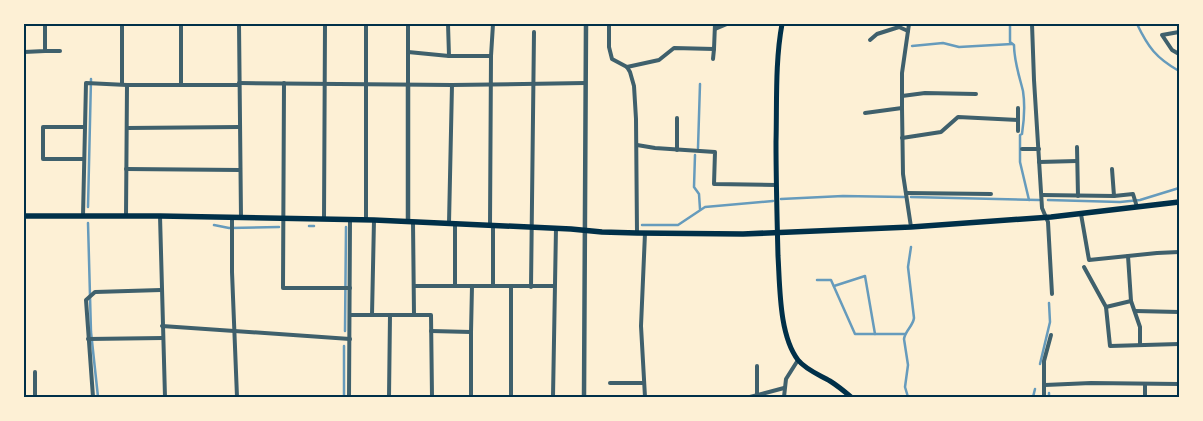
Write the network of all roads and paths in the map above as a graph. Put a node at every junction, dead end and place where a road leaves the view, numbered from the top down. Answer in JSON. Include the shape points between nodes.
{"nodes":[{"id":1,"x":45,"y":24,"type":"edge"},
{"id":2,"x":122,"y":24,"type":"edge"},
{"id":3,"x":181,"y":24,"type":"edge"},
{"id":4,"x":239,"y":24,"type":"edge"},
{"id":5,"x":325,"y":24,"type":"edge"},
{"id":6,"x":366,"y":24,"type":"edge"},
{"id":7,"x":408,"y":24,"type":"edge"},
{"id":8,"x":448,"y":24,"type":"edge"},
{"id":9,"x":493,"y":24,"type":"edge"},
{"id":10,"x":586,"y":24,"type":"edge"},
{"id":11,"x":608,"y":24,"type":"edge"},
{"id":12,"x":727,"y":24,"type":"edge"},
{"id":13,"x":782,"y":24,"type":"edge"},
{"id":14,"x":909,"y":24,"type":"edge"},
{"id":15,"x":1032,"y":24,"type":"edge"},
{"id":16,"x":715,"y":26,"type":"edge"},
{"id":17,"x":908,"y":31,"type":"junction"},
{"id":18,"x":534,"y":32,"type":"dead end"},
{"id":19,"x":1179,"y":32,"type":"edge"},
{"id":20,"x":870,"y":40,"type":"dead end"},
{"id":21,"x":714,"y":49,"type":"junction"},
{"id":22,"x":45,"y":51,"type":"junction"},
{"id":23,"x":60,"y":51,"type":"dead end"},
{"id":24,"x":24,"y":52,"type":"edge"},
{"id":25,"x":408,"y":52,"type":"junction"},
{"id":26,"x":1179,"y":54,"type":"edge"},
{"id":27,"x":449,"y":56,"type":"junction"},
{"id":28,"x":491,"y":56,"type":"junction"},
{"id":29,"x":713,"y":59,"type":"dead end"},
{"id":30,"x":627,"y":67,"type":"junction"},
{"id":31,"x":284,"y":83,"type":"junction"},
{"id":32,"x":585,"y":83,"type":"junction"},
{"id":33,"x":122,"y":84,"type":"junction"},
{"id":34,"x":181,"y":84,"type":"junction"},
{"id":35,"x":239,"y":84,"type":"junction"},
{"id":36,"x":325,"y":84,"type":"junction"},
{"id":37,"x":366,"y":84,"type":"junction"},
{"id":38,"x":534,"y":84,"type":"junction"},
{"id":39,"x":127,"y":85,"type":"junction"},
{"id":40,"x":408,"y":85,"type":"junction"},
{"id":41,"x":452,"y":85,"type":"junction"},
{"id":42,"x":491,"y":85,"type":"junction"},
{"id":43,"x":976,"y":94,"type":"dead end"},
{"id":44,"x":902,"y":96,"type":"junction"},
{"id":45,"x":902,"y":108,"type":"junction"},
{"id":46,"x":1018,"y":108,"type":"dead end"},
{"id":47,"x":865,"y":113,"type":"dead end"},
{"id":48,"x":677,"y":118,"type":"dead end"},
{"id":49,"x":1018,"y":120,"type":"junction"},
{"id":50,"x":85,"y":127,"type":"junction"},
{"id":51,"x":240,"y":127,"type":"junction"},
{"id":52,"x":127,"y":128,"type":"junction"},
{"id":53,"x":1018,"y":131,"type":"dead end"},
{"id":54,"x":902,"y":138,"type":"junction"},
{"id":55,"x":637,"y":145,"type":"junction"},
{"id":56,"x":1077,"y":147,"type":"dead end"},
{"id":57,"x":1038,"y":149,"type":"junction"},
{"id":58,"x":677,"y":150,"type":"junction"},
{"id":59,"x":1022,"y":150,"type":"dead end"},
{"id":60,"x":84,"y":159,"type":"junction"},
{"id":61,"x":1077,"y":161,"type":"junction"},
{"id":62,"x":1039,"y":162,"type":"junction"},
{"id":63,"x":126,"y":169,"type":"junction"},
{"id":64,"x":1112,"y":169,"type":"dead end"},
{"id":65,"x":240,"y":170,"type":"junction"},
{"id":66,"x":776,"y":185,"type":"junction"},
{"id":67,"x":906,"y":193,"type":"junction"},
{"id":68,"x":991,"y":194,"type":"dead end"},
{"id":69,"x":1042,"y":195,"type":"junction"},
{"id":70,"x":1078,"y":196,"type":"junction"},
{"id":71,"x":1114,"y":196,"type":"junction"},
{"id":72,"x":1179,"y":202,"type":"edge"},
{"id":73,"x":1136,"y":203,"type":"junction"},
{"id":74,"x":1081,"y":214,"type":"junction"},
{"id":75,"x":24,"y":216,"type":"edge"},
{"id":76,"x":83,"y":216,"type":"junction"},
{"id":77,"x":126,"y":216,"type":"junction"},
{"id":78,"x":160,"y":216,"type":"junction"},
{"id":79,"x":1045,"y":217,"type":"junction"},
{"id":80,"x":232,"y":218,"type":"junction"},
{"id":81,"x":240,"y":218,"type":"junction"},
{"id":82,"x":282,"y":218,"type":"junction"},
{"id":83,"x":324,"y":219,"type":"junction"},
{"id":84,"x":350,"y":220,"type":"junction"},
{"id":85,"x":366,"y":220,"type":"junction"},
{"id":86,"x":374,"y":220,"type":"junction"},
{"id":87,"x":411,"y":222,"type":"junction"},
{"id":88,"x":452,"y":223,"type":"junction"},
{"id":89,"x":492,"y":225,"type":"junction"},
{"id":90,"x":911,"y":226,"type":"junction"},
{"id":91,"x":533,"y":227,"type":"junction"},
{"id":92,"x":556,"y":228,"type":"junction"},
{"id":93,"x":585,"y":231,"type":"junction"},
{"id":94,"x":777,"y":232,"type":"junction"},
{"id":95,"x":637,"y":233,"type":"junction"},
{"id":96,"x":645,"y":233,"type":"junction"},
{"id":97,"x":1179,"y":252,"type":"edge"},
{"id":98,"x":1128,"y":256,"type":"junction"},
{"id":99,"x":1084,"y":267,"type":"dead end"},
{"id":100,"x":414,"y":286,"type":"junction"},
{"id":101,"x":455,"y":286,"type":"junction"},
{"id":102,"x":472,"y":286,"type":"junction"},
{"id":103,"x":493,"y":286,"type":"junction"},
{"id":104,"x":511,"y":286,"type":"junction"},
{"id":105,"x":531,"y":286,"type":"junction"},
{"id":106,"x":554,"y":286,"type":"junction"},
{"id":107,"x":350,"y":288,"type":"junction"},
{"id":108,"x":161,"y":290,"type":"junction"},
{"id":109,"x":1052,"y":294,"type":"dead end"},
{"id":110,"x":1131,"y":300,"type":"junction"},
{"id":111,"x":1106,"y":307,"type":"junction"},
{"id":112,"x":1135,"y":311,"type":"junction"},
{"id":113,"x":1179,"y":312,"type":"edge"},
{"id":114,"x":350,"y":315,"type":"junction"},
{"id":115,"x":372,"y":315,"type":"junction"},
{"id":116,"x":390,"y":315,"type":"junction"},
{"id":117,"x":414,"y":315,"type":"junction"},
{"id":118,"x":162,"y":326,"type":"junction"},
{"id":119,"x":431,"y":331,"type":"junction"},
{"id":120,"x":235,"y":332,"type":"junction"},
{"id":121,"x":470,"y":332,"type":"junction"},
{"id":122,"x":1051,"y":335,"type":"dead end"},
{"id":123,"x":88,"y":338,"type":"junction"},
{"id":124,"x":163,"y":338,"type":"junction"},
{"id":125,"x":350,"y":339,"type":"junction"},
{"id":126,"x":1179,"y":344,"type":"edge"},
{"id":127,"x":1140,"y":345,"type":"junction"},
{"id":128,"x":798,"y":360,"type":"junction"},
{"id":129,"x":757,"y":366,"type":"dead end"},
{"id":130,"x":35,"y":372,"type":"dead end"},
{"id":131,"x":610,"y":383,"type":"dead end"},
{"id":132,"x":644,"y":383,"type":"junction"},
{"id":133,"x":1145,"y":384,"type":"junction"},
{"id":134,"x":1179,"y":384,"type":"edge"},
{"id":135,"x":1045,"y":385,"type":"junction"},
{"id":136,"x":784,"y":388,"type":"junction"},
{"id":137,"x":757,"y":395,"type":"junction"},
{"id":138,"x":35,"y":397,"type":"edge"},
{"id":139,"x":93,"y":397,"type":"edge"},
{"id":140,"x":164,"y":397,"type":"edge"},
{"id":141,"x":237,"y":397,"type":"edge"},
{"id":142,"x":349,"y":397,"type":"edge"},
{"id":143,"x":389,"y":397,"type":"edge"},
{"id":144,"x":432,"y":397,"type":"edge"},
{"id":145,"x":471,"y":397,"type":"edge"},
{"id":146,"x":511,"y":397,"type":"edge"},
{"id":147,"x":553,"y":397,"type":"edge"},
{"id":148,"x":584,"y":397,"type":"edge"},
{"id":149,"x":645,"y":397,"type":"edge"},
{"id":150,"x":750,"y":397,"type":"edge"},
{"id":151,"x":784,"y":397,"type":"edge"},
{"id":152,"x":851,"y":397,"type":"edge"},
{"id":153,"x":1044,"y":397,"type":"edge"},
{"id":154,"x":1145,"y":397,"type":"edge"}],
"edges":[{"from":1,"to":22,"type":"street"},
{"from":2,"to":33,"type":"street"},
{"from":3,"to":34,"type":"street"},
{"from":4,"to":35,"type":"street"},
{"from":5,"to":36,"type":"street"},
{"from":6,"to":37,"type":"street"},
{"from":7,"to":25,"type":"street"},
{"from":8,"to":27,"type":"street"},
{"from":9,"to":28,"type":"street"},
{"from":10,"to":32,"type":"street"},
{"from":11,"to":30,"type":"street","via":[[612,59]]},
{"from":12,"to":16,"type":"street"},
{"from":13,"to":66,"type":"main road","via":[[777,91]]},
{"from":14,"to":17,"type":"street"},
{"from":15,"to":57,"type":"street"},
{"from":16,"to":21,"type":"street"},
{"from":17,"to":20,"type":"street","via":[[899,27],[877,34]]},
{"from":17,"to":44,"type":"street"},
{"from":18,"to":38,"type":"street"},
{"from":19,"to":26,"type":"street","via":[[1162,35],[1172,50]]},
{"from":21,"to":29,"type":"street"},
{"from":21,"to":30,"type":"street","via":[[674,48],[659,60]]},
{"from":22,"to":23,"type":"street"},
{"from":22,"to":24,"type":"street"},
{"from":25,"to":27,"type":"street"},
{"from":25,"to":40,"type":"street"},
{"from":27,"to":28,"type":"street"},
{"from":28,"to":42,"type":"street"},
{"from":30,"to":55,"type":"street","via":[[634,86]]},
{"from":31,"to":35,"type":"street"},
{"from":31,"to":36,"type":"street"},
{"from":31,"to":82,"type":"street"},
{"from":32,"to":38,"type":"street"},
{"from":32,"to":93,"type":"street"},
{"from":33,"to":39,"type":"street"},
{"from":33,"to":50,"type":"street","via":[[86,84]]},
{"from":34,"to":35,"type":"street"},
{"from":34,"to":39,"type":"street"},
{"from":35,"to":51,"type":"street"},
{"from":36,"to":37,"type":"street"},
{"from":36,"to":83,"type":"street"},
{"from":37,"to":40,"type":"street"},
{"from":37,"to":85,"type":"street"},
{"from":38,"to":42,"type":"street"},
{"from":38,"to":91,"type":"street"},
{"from":39,"to":52,"type":"street"},
{"from":40,"to":41,"type":"street"},
{"from":40,"to":87,"type":"street"},
{"from":41,"to":42,"type":"street"},
{"from":41,"to":88,"type":"street"},
{"from":42,"to":89,"type":"street"},
{"from":43,"to":44,"type":"street"},
{"from":44,"to":45,"type":"street"},
{"from":45,"to":47,"type":"street"},
{"from":45,"to":54,"type":"street"},
{"from":46,"to":49,"type":"street"},
{"from":48,"to":58,"type":"street"},
{"from":49,"to":53,"type":"street"},
{"from":49,"to":54,"type":"street","via":[[958,117],[941,132]]},
{"from":50,"to":60,"type":"street"},
{"from":50,"to":60,"type":"street","via":[[43,126],[43,159]]},
{"from":51,"to":52,"type":"street"},
{"from":51,"to":65,"type":"street"},
{"from":52,"to":63,"type":"street"},
{"from":54,"to":67,"type":"street"},
{"from":55,"to":58,"type":"street"},
{"from":55,"to":95,"type":"street"},
{"from":56,"to":61,"type":"street"},
{"from":57,"to":59,"type":"street"},
{"from":57,"to":62,"type":"street"},
{"from":58,"to":66,"type":"street","via":[[715,152],[714,184]]},
{"from":60,"to":76,"type":"street"},
{"from":61,"to":62,"type":"street"},
{"from":61,"to":70,"type":"street"},
{"from":62,"to":69,"type":"street"},
{"from":63,"to":65,"type":"street"},
{"from":63,"to":77,"type":"street"},
{"from":64,"to":71,"type":"street"},
{"from":65,"to":81,"type":"street"},
{"from":66,"to":94,"type":"main road"},
{"from":67,"to":68,"type":"street"},
{"from":67,"to":90,"type":"street"},
{"from":69,"to":70,"type":"street"},
{"from":69,"to":79,"type":"street"},
{"from":70,"to":71,"type":"street"},
{"from":71,"to":73,"type":"street","via":[[1133,194]]},
{"from":72,"to":73,"type":"main road"},
{"from":73,"to":74,"type":"main road"},
{"from":74,"to":79,"type":"main road"},
{"from":74,"to":98,"type":"street","via":[[1090,260]]},
{"from":75,"to":76,"type":"main road"},
{"from":76,"to":77,"type":"main road"},
{"from":77,"to":78,"type":"main road"},
{"from":78,"to":80,"type":"main road"},
{"from":78,"to":108,"type":"street"},
{"from":79,"to":90,"type":"main road"},
{"from":79,"to":109,"type":"street","via":[[1048,222]]},
{"from":80,"to":81,"type":"main road"},
{"from":80,"to":120,"type":"street"},
{"from":81,"to":82,"type":"main road"},
{"from":82,"to":83,"type":"main road"},
{"from":82,"to":107,"type":"street","via":[[284,288]]},
{"from":83,"to":84,"type":"main road"},
{"from":84,"to":85,"type":"main road"},
{"from":84,"to":107,"type":"street"},
{"from":85,"to":86,"type":"main road"},
{"from":86,"to":87,"type":"main road"},
{"from":86,"to":115,"type":"street"},
{"from":87,"to":88,"type":"main road"},
{"from":87,"to":100,"type":"street"},
{"from":88,"to":89,"type":"main road"},
{"from":88,"to":101,"type":"street"},
{"from":89,"to":91,"type":"main road"},
{"from":89,"to":103,"type":"street"},
{"from":90,"to":94,"type":"main road"},
{"from":91,"to":92,"type":"main road"},
{"from":91,"to":105,"type":"street"},
{"from":92,"to":93,"type":"main road"},
{"from":92,"to":106,"type":"street"},
{"from":93,"to":95,"type":"main road"},
{"from":93,"to":148,"type":"street"},
{"from":94,"to":96,"type":"main road"},
{"from":94,"to":128,"type":"main road","via":[[783,315]]},
{"from":95,"to":96,"type":"main road"},
{"from":96,"to":132,"type":"street","via":[[641,326]]},
{"from":97,"to":98,"type":"street"},
{"from":98,"to":110,"type":"street"},
{"from":99,"to":111,"type":"street"},
{"from":100,"to":101,"type":"street"},
{"from":100,"to":117,"type":"street"},
{"from":101,"to":102,"type":"street"},
{"from":102,"to":103,"type":"street"},
{"from":102,"to":121,"type":"street"},
{"from":103,"to":104,"type":"street"},
{"from":104,"to":105,"type":"street"},
{"from":104,"to":146,"type":"street"},
{"from":105,"to":106,"type":"street"},
{"from":106,"to":147,"type":"street"},
{"from":107,"to":114,"type":"street"},
{"from":108,"to":118,"type":"street"},
{"from":108,"to":123,"type":"street","via":[[94,293],[86,300]]},
{"from":110,"to":111,"type":"street"},
{"from":110,"to":112,"type":"street"},
{"from":111,"to":127,"type":"street","via":[[1110,346]]},
{"from":112,"to":113,"type":"street"},
{"from":112,"to":127,"type":"street","via":[[1140,327]]},
{"from":114,"to":115,"type":"street"},
{"from":114,"to":125,"type":"street"},
{"from":115,"to":116,"type":"street"},
{"from":116,"to":117,"type":"street"},
{"from":116,"to":143,"type":"street"},
{"from":117,"to":119,"type":"street","via":[[431,315]]},
{"from":118,"to":120,"type":"street"},
{"from":118,"to":124,"type":"street"},
{"from":119,"to":121,"type":"street"},
{"from":119,"to":144,"type":"street"},
{"from":120,"to":125,"type":"street"},
{"from":120,"to":141,"type":"street"},
{"from":121,"to":145,"type":"street"},
{"from":122,"to":135,"type":"street","via":[[1044,361]]},
{"from":123,"to":124,"type":"street"},
{"from":123,"to":139,"type":"street"},
{"from":124,"to":140,"type":"street"},
{"from":125,"to":142,"type":"street"},
{"from":126,"to":127,"type":"street"},
{"from":128,"to":136,"type":"street"},
{"from":128,"to":152,"type":"main road"},
{"from":129,"to":137,"type":"street"},
{"from":130,"to":138,"type":"street"},
{"from":131,"to":132,"type":"street"},
{"from":132,"to":149,"type":"street"},
{"from":133,"to":134,"type":"street"},
{"from":133,"to":135,"type":"street"},
{"from":133,"to":154,"type":"street"},
{"from":135,"to":153,"type":"street"},
{"from":136,"to":137,"type":"street"},
{"from":136,"to":151,"type":"street"},
{"from":137,"to":150,"type":"street"}]}
